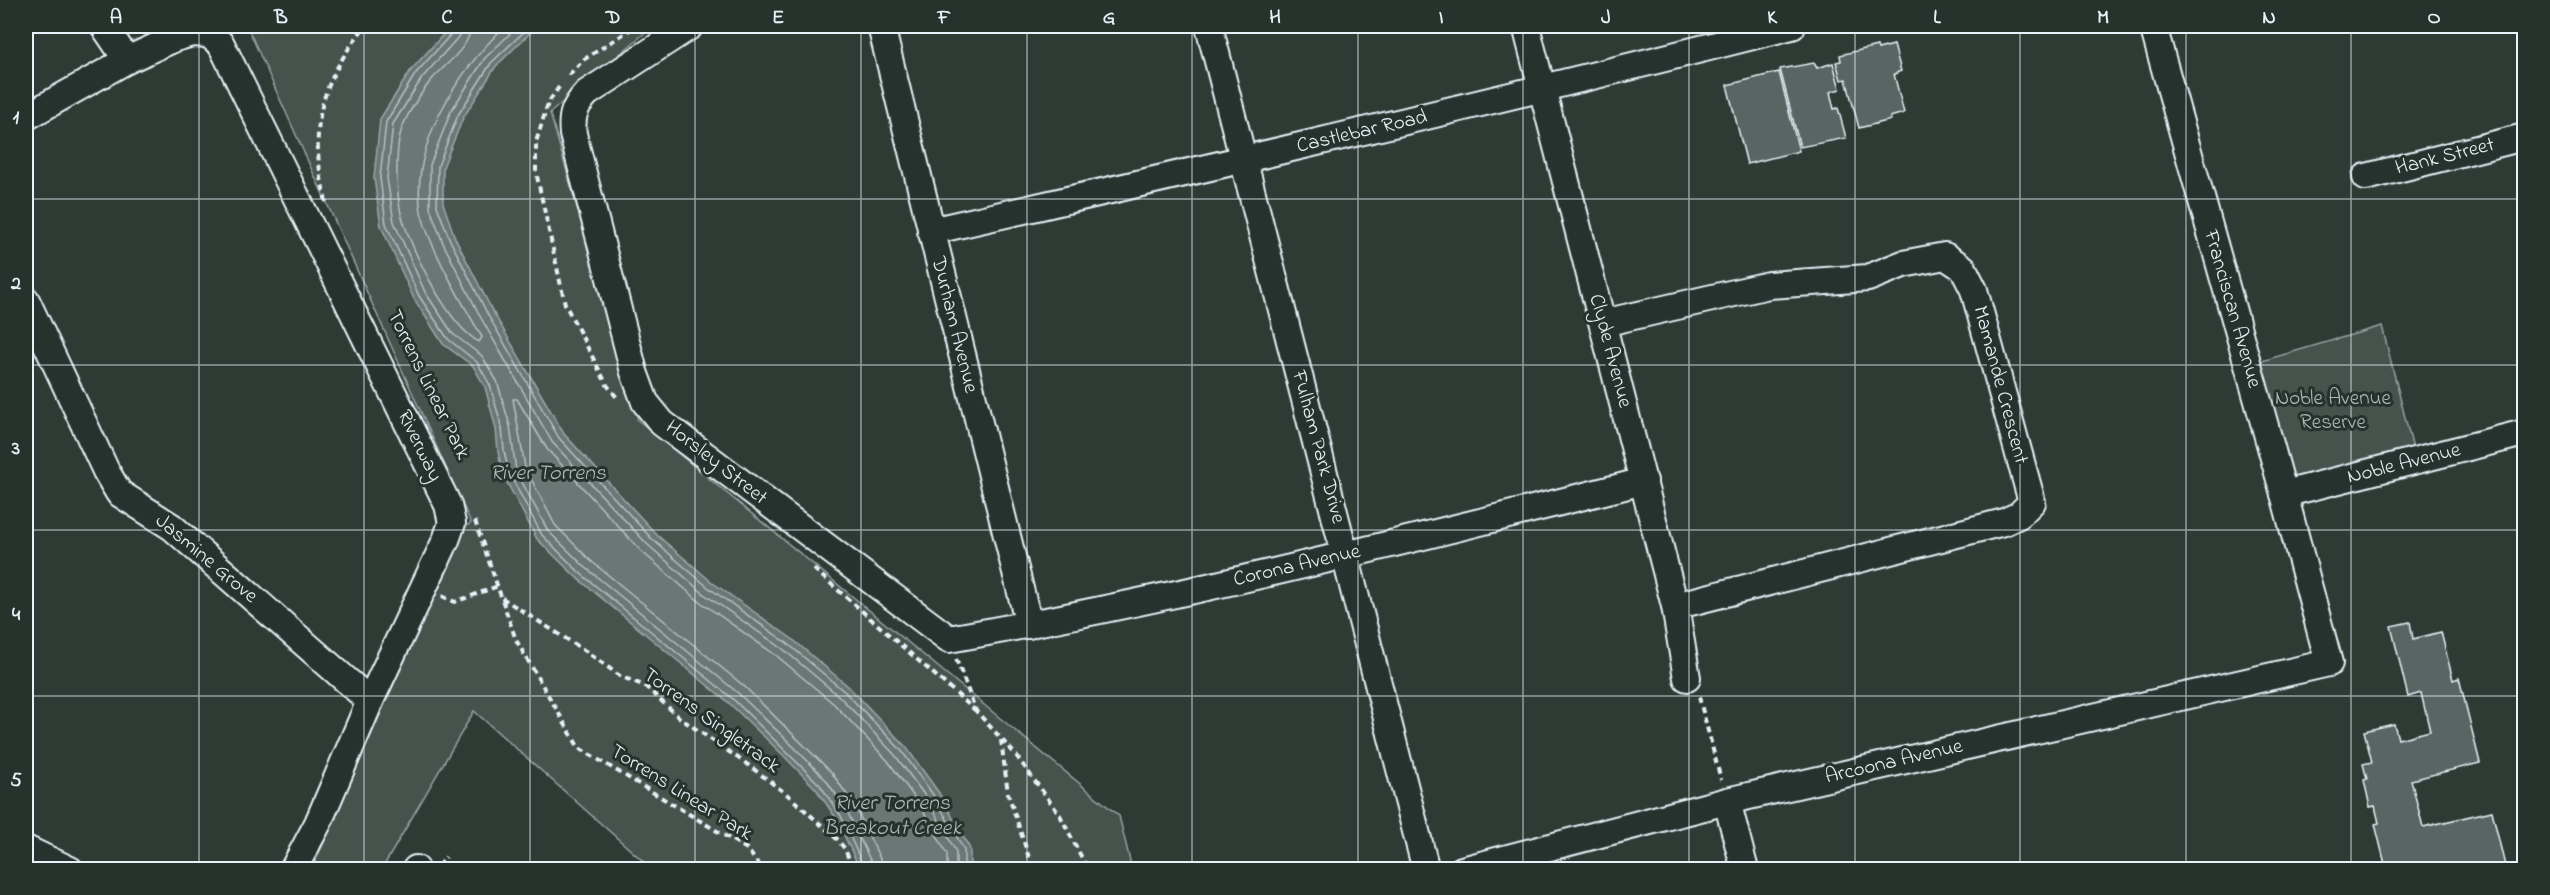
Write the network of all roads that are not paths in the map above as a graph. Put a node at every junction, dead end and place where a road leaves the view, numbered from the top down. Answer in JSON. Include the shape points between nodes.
{"nodes":[{"id":1,"x":104,"y":26,"type":"edge"},
{"id":2,"x":690,"y":26,"type":"edge"},
{"id":3,"x":881,"y":26,"type":"edge"},
{"id":4,"x":1209,"y":26,"type":"edge"},
{"id":5,"x":1526,"y":26,"type":"edge"},
{"id":6,"x":1792,"y":26,"type":"edge"},
{"id":7,"x":2153,"y":26,"type":"edge"},
{"id":8,"x":127,"y":60,"type":"junction"},
{"id":9,"x":1542,"y":90,"type":"junction"},
{"id":10,"x":26,"y":117,"type":"edge"},
{"id":11,"x":2524,"y":137,"type":"edge"},
{"id":12,"x":1243,"y":161,"type":"junction"},
{"id":13,"x":2366,"y":177,"type":"dead end"},
{"id":14,"x":931,"y":231,"type":"junction"},
{"id":15,"x":26,"y":300,"type":"edge"},
{"id":16,"x":1603,"y":323,"type":"junction"},
{"id":17,"x":33,"y":336,"type":"edge"},
{"id":18,"x":2524,"y":433,"type":"edge"},
{"id":19,"x":1644,"y":481,"type":"junction"},
{"id":20,"x":2284,"y":494,"type":"junction"},
{"id":21,"x":1347,"y":555,"type":"junction"},
{"id":22,"x":1676,"y":606,"type":"junction"},
{"id":23,"x":1029,"y":625,"type":"junction"},
{"id":24,"x":949,"y":639,"type":"joint"},
{"id":25,"x":2329,"y":663,"type":"joint"},
{"id":26,"x":1686,"y":674,"type":"road end"},
{"id":27,"x":370,"y":701,"type":"junction"},
{"id":28,"x":1727,"y":801,"type":"junction"},
{"id":29,"x":26,"y":849,"type":"edge"},
{"id":30,"x":70,"y":870,"type":"edge"},
{"id":31,"x":293,"y":870,"type":"edge"},
{"id":32,"x":1426,"y":870,"type":"edge"},
{"id":33,"x":1462,"y":870,"type":"edge"},
{"id":34,"x":1745,"y":870,"type":"edge"}],
"edges":[{"from":1,"to":8,"type":"street"},
{"from":2,"to":24,"type":"street","name":"Horsley Street","via":[[586,93],[575,106],[572,118],[634,372],[645,402],[662,423]]},
{"from":3,"to":14,"type":"street","name":"Durham Avenue"},
{"from":4,"to":12,"type":"street","name":"Fulham Park Drive"},
{"from":5,"to":9,"type":"street","name":"Clyde Avenue"},
{"from":6,"to":9,"type":"street","name":"Castlebar Road"},
{"from":7,"to":20,"type":"street","name":"Franciscan Avenue"},
{"from":8,"to":10,"type":"street"},
{"from":8,"to":27,"type":"street","name":"Riverway","via":[[192,33],[208,34],[221,44],[448,505],[452,523],[446,540]]},
{"from":9,"to":12,"type":"street","name":"Castlebar Road"},
{"from":9,"to":16,"type":"street","name":"Clyde Avenue"},
{"from":11,"to":13,"type":"street","name":"Hank Street"},
{"from":12,"to":14,"type":"street","name":"Castlebar Road"},
{"from":12,"to":21,"type":"street","name":"Fulham Park Drive"},
{"from":14,"to":23,"type":"street","name":"Durham Avenue"},
{"from":15,"to":17,"type":"street","name":"Jasmine Grove"},
{"from":16,"to":19,"type":"street","name":"Clyde Avenue"},
{"from":16,"to":22,"type":"street","name":"Mamande Crescent","via":[[1769,285],[1868,278],[1903,264],[1945,256],[1963,268],[1974,290],[2032,502],[2019,515],[2004,522]]},
{"from":17,"to":27,"type":"street","name":"Jasmine Grove","via":[[119,493],[172,526]]},
{"from":18,"to":20,"type":"street","name":"Noble Avenue"},
{"from":19,"to":21,"type":"street","name":"Corona Avenue"},
{"from":19,"to":22,"type":"street","name":"Clyde Avenue"},
{"from":20,"to":25,"type":"street","name":"Franciscan Avenue"},
{"from":21,"to":23,"type":"street","name":"Corona Avenue"},
{"from":21,"to":32,"type":"street","name":"Fulham Park Drive"},
{"from":22,"to":26,"type":"street","name":"Clyde Avenue"},
{"from":23,"to":24,"type":"street","name":"Corona Avenue"},
{"from":25,"to":28,"type":"street","name":"Arcoona Avenue"},
{"from":27,"to":31,"type":"street","name":"Riverway","via":[[318,823]]},
{"from":28,"to":33,"type":"street","name":"Arcoona Avenue"},
{"from":28,"to":34,"type":"street"},
{"from":29,"to":30,"type":"street"}]}
